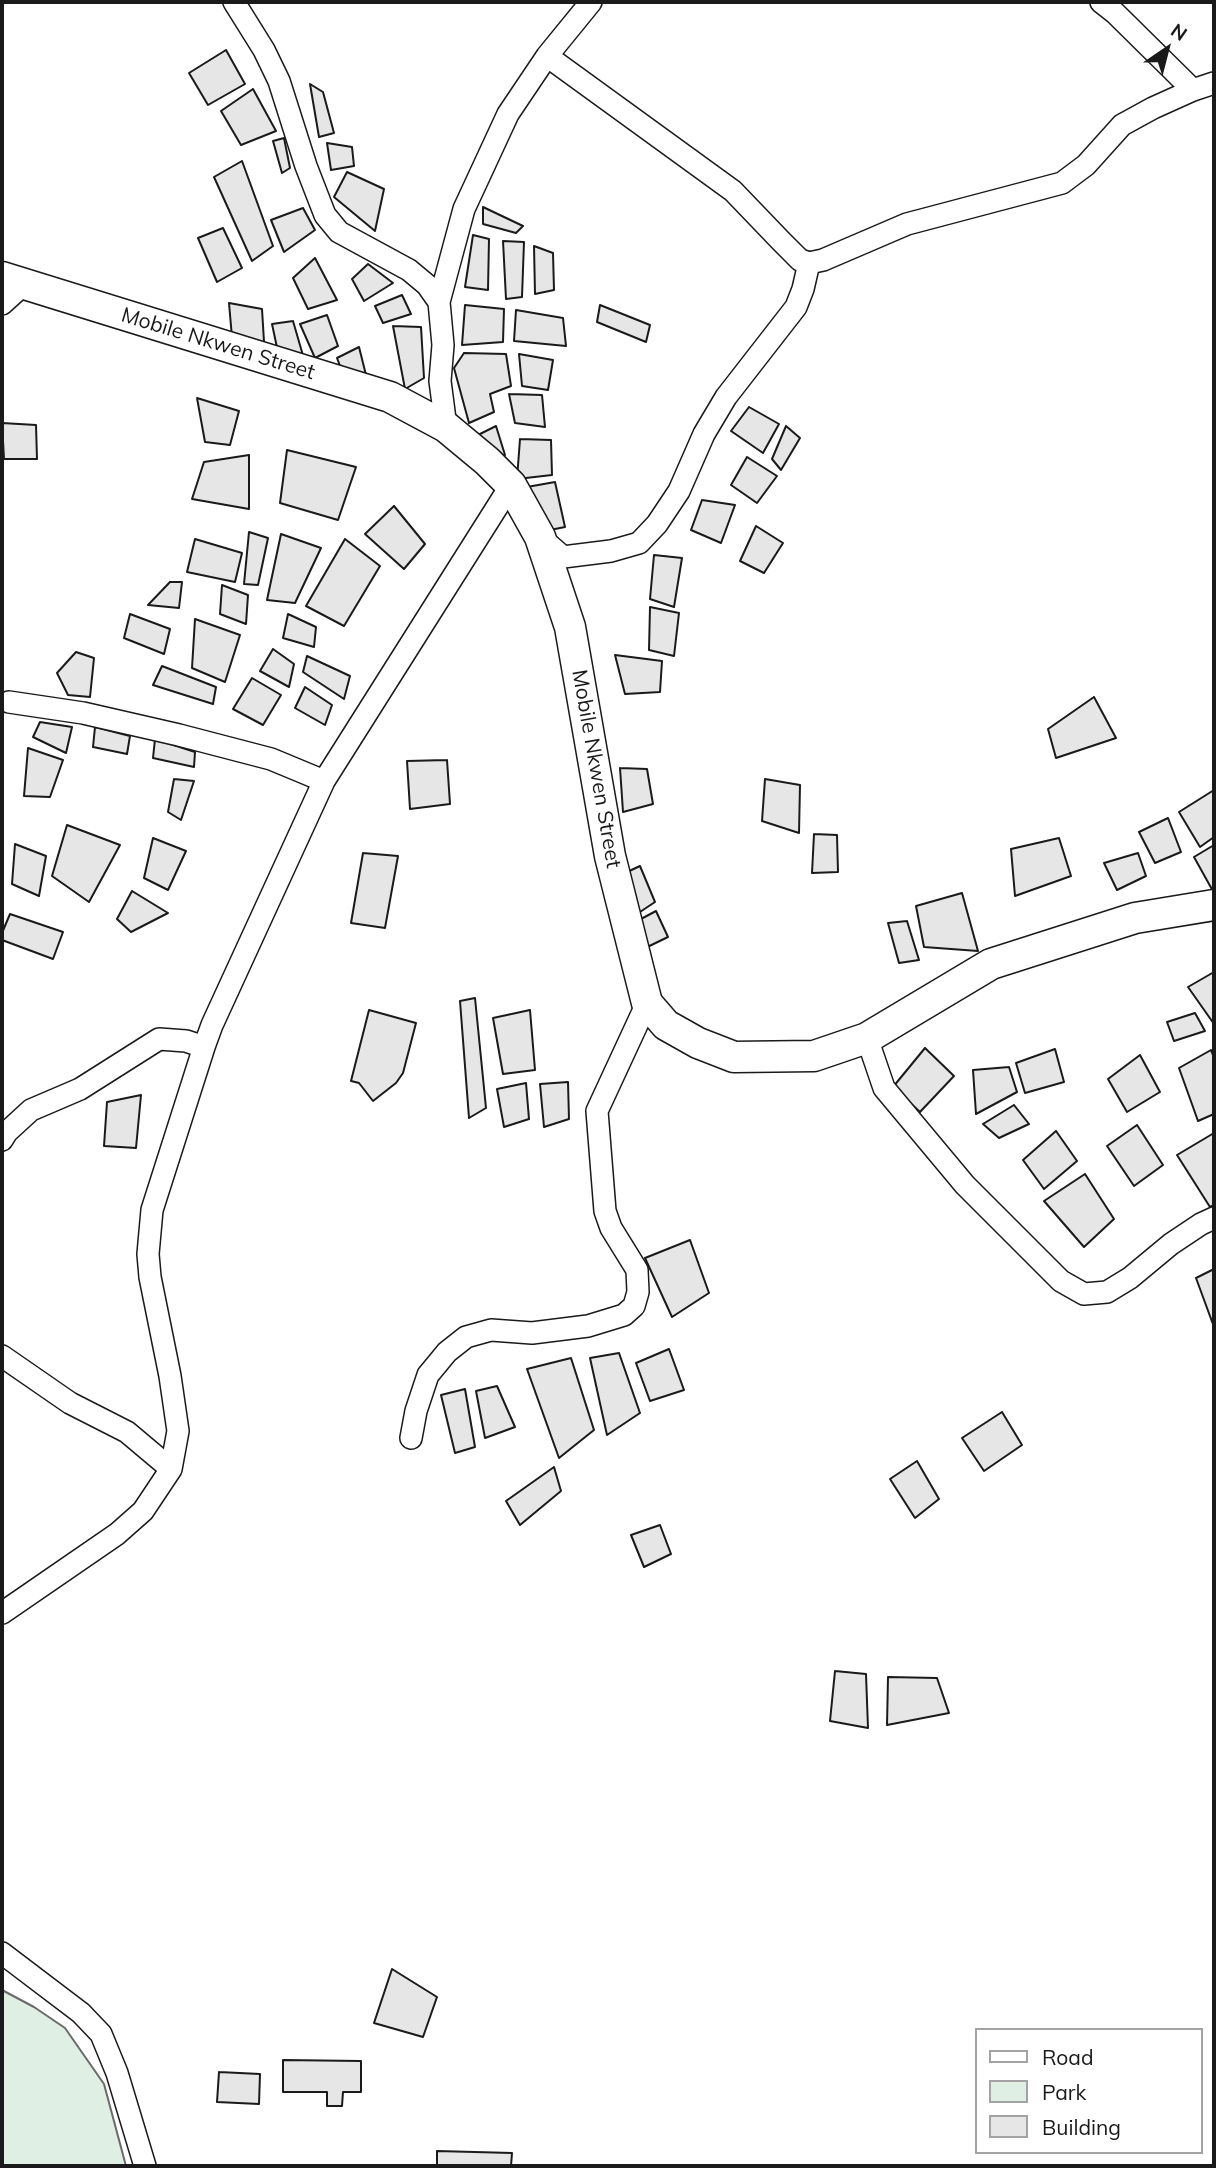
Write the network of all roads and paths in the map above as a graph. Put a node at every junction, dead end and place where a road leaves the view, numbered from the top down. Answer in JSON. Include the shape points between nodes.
{"nodes":[{"id":1,"x":234,"y":2,"type":"edge"},
{"id":2,"x":591,"y":2,"type":"edge"},
{"id":3,"x":1101,"y":2,"type":"edge"},
{"id":4,"x":547,"y":56,"type":"junction"},
{"id":5,"x":1214,"y":83,"type":"edge"},
{"id":6,"x":1193,"y":90,"type":"junction"},
{"id":7,"x":809,"y":263,"type":"junction"},
{"id":8,"x":9,"y":289,"type":"edge"},
{"id":9,"x":439,"y":302,"type":"junction"},
{"id":10,"x":446,"y":427,"type":"junction"},
{"id":11,"x":511,"y":485,"type":"junction"},
{"id":12,"x":540,"y":537,"type":"junction"},
{"id":13,"x":9,"y":702,"type":"dead end"},
{"id":14,"x":324,"y":781,"type":"junction"},
{"id":15,"x":1214,"y":905,"type":"edge"},
{"id":16,"x":647,"y":1003,"type":"junction"},
{"id":17,"x":867,"y":1038,"type":"junction"},
{"id":18,"x":204,"y":1047,"type":"junction"},
{"id":19,"x":2,"y":1140,"type":"edge"},
{"id":20,"x":1214,"y":1218,"type":"edge"},
{"id":21,"x":2,"y":1356,"type":"edge"},
{"id":22,"x":411,"y":1438,"type":"dead end"},
{"id":23,"x":171,"y":1469,"type":"junction"},
{"id":24,"x":2,"y":1613,"type":"edge"},
{"id":25,"x":2,"y":1953,"type":"edge"},
{"id":26,"x":145,"y":2166,"type":"edge"}],
"edges":[{"from":1,"to":9,"type":"street","via":[[279,81],[325,215],[339,232],[409,271]]},
{"from":2,"to":4,"type":"street"},
{"from":3,"to":6,"type":"street"},
{"from":4,"to":7,"type":"street","via":[[733,191],[781,242]]},
{"from":4,"to":9,"type":"street","via":[[508,114],[464,209]]},
{"from":5,"to":6,"type":"street"},
{"from":6,"to":7,"type":"street","via":[[1122,125],[1086,166],[1062,183],[907,224]]},
{"from":7,"to":12,"type":"street","via":[[796,307],[726,397],[679,491],[639,543],[563,556]]},
{"from":8,"to":10,"type":"highway","name":"Mobile Nkwen Street","via":[[390,397]]},
{"from":9,"to":10,"type":"street"},
{"from":10,"to":11,"type":"highway","name":"Mobile Nkwen Street"},
{"from":11,"to":12,"type":"highway","name":"Mobile Nkwen Street"},
{"from":11,"to":14,"type":"street"},
{"from":12,"to":16,"type":"highway","name":"Mobile Nkwen Street","via":[[570,627],[610,856]]},
{"from":13,"to":14,"type":"street","via":[[192,738],[271,759]]},
{"from":14,"to":18,"type":"street"},
{"from":15,"to":17,"type":"highway","via":[[1135,918],[991,964]]},
{"from":16,"to":17,"type":"highway","via":[[666,1025],[734,1057],[814,1056]]},
{"from":16,"to":22,"type":"street","via":[[597,1111],[605,1211],[637,1270],[634,1306],[624,1315],[588,1326],[532,1333],[491,1330],[466,1337],[428,1375]]},
{"from":17,"to":20,"type":"street","via":[[884,1088],[965,1185],[1061,1281],[1084,1294],[1107,1292]]},
{"from":18,"to":19,"type":"street","via":[[159,1039],[80,1089],[32,1110]]},
{"from":18,"to":23,"type":"street","via":[[152,1210],[148,1254],[178,1431]]},
{"from":21,"to":23,"type":"street","via":[[69,1403],[127,1432]]},
{"from":23,"to":24,"type":"street","via":[[143,1511],[117,1534]]},
{"from":25,"to":26,"type":"street","via":[[81,2013],[101,2034]]}]}
